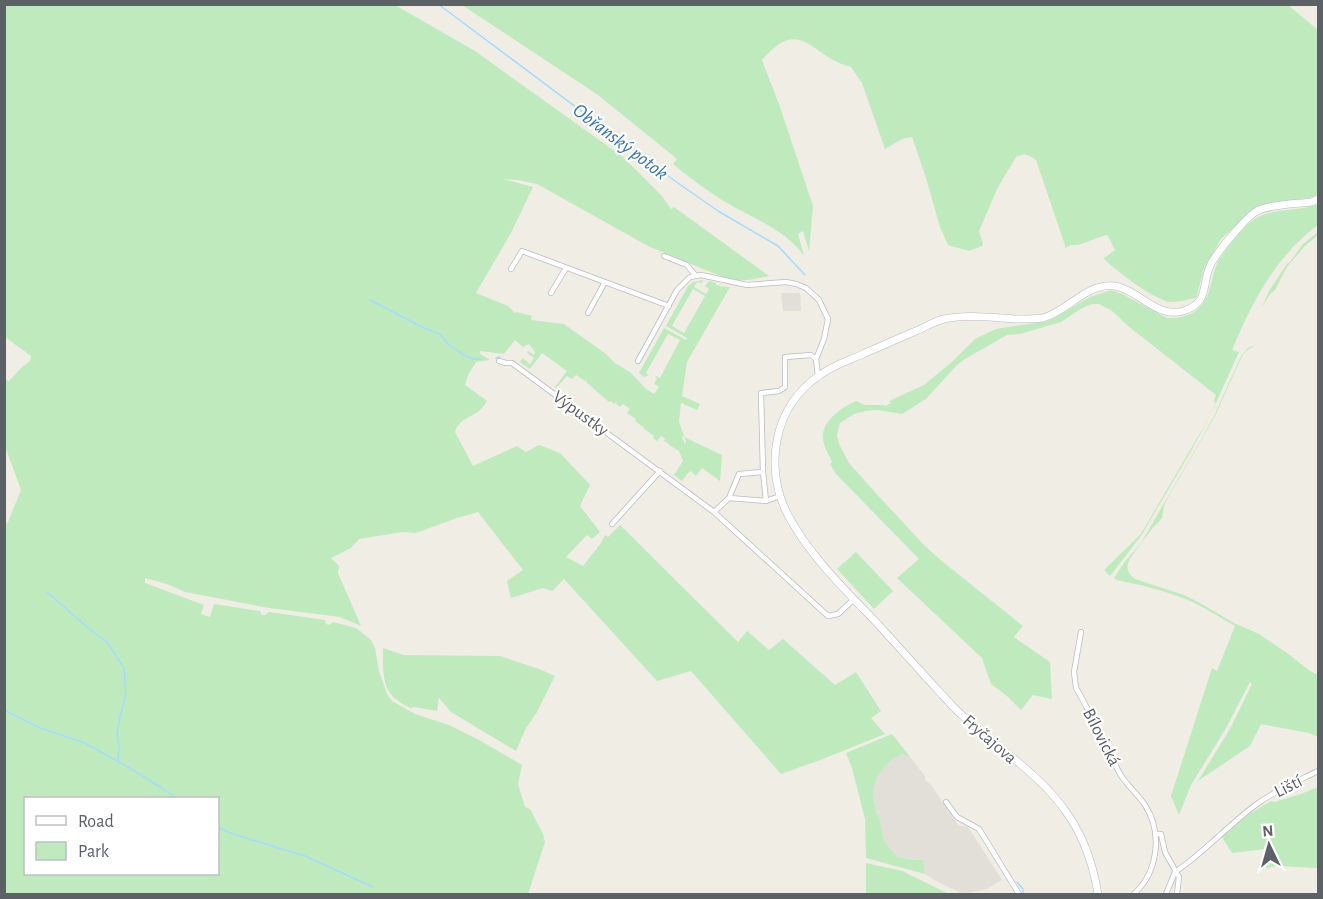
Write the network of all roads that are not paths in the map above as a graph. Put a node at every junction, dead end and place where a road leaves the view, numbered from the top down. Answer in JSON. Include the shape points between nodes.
{"nodes":[{"id":1,"x":1318,"y":199,"type":"edge"},
{"id":2,"x":664,"y":256,"type":"dead end"},
{"id":3,"x":566,"y":267,"type":"junction"},
{"id":4,"x":511,"y":269,"type":"dead end"},
{"id":5,"x":696,"y":275,"type":"junction"},
{"id":6,"x":605,"y":282,"type":"junction"},
{"id":7,"x":551,"y":293,"type":"dead end"},
{"id":8,"x":669,"y":306,"type":"junction"},
{"id":9,"x":588,"y":313,"type":"dead end"},
{"id":10,"x":816,"y":359,"type":"junction"},
{"id":11,"x":499,"y":361,"type":"dead end"},
{"id":12,"x":638,"y":361,"type":"dead end"},
{"id":13,"x":818,"y":376,"type":"junction"},
{"id":14,"x":660,"y":471,"type":"junction"},
{"id":15,"x":764,"y":472,"type":"junction"},
{"id":16,"x":780,"y":496,"type":"junction"},
{"id":17,"x":729,"y":498,"type":"junction"},
{"id":18,"x":766,"y":501,"type":"junction"},
{"id":19,"x":714,"y":512,"type":"junction"},
{"id":20,"x":612,"y":524,"type":"dead end"},
{"id":21,"x":854,"y":599,"type":"junction"},
{"id":22,"x":1081,"y":632,"type":"dead end"},
{"id":23,"x":1318,"y":771,"type":"edge"},
{"id":24,"x":946,"y":802,"type":"dead end"},
{"id":25,"x":1155,"y":834,"type":"junction"},
{"id":26,"x":1175,"y":872,"type":"junction"},
{"id":27,"x":1019,"y":894,"type":"edge"},
{"id":28,"x":1098,"y":894,"type":"edge"},
{"id":29,"x":1134,"y":894,"type":"edge"},
{"id":30,"x":1166,"y":894,"type":"edge"},
{"id":31,"x":1177,"y":894,"type":"edge"}],
"edges":[{"from":1,"to":13,"type":"main road","name":"Fryčajova","via":[[1269,207],[1247,219],[1210,264],[1203,296],[1181,312],[1158,309],[1129,291],[1104,286],[1093,288],[1057,313],[1041,318],[943,319]]},
{"from":2,"to":5,"type":"street","via":[[687,265]]},
{"from":3,"to":4,"type":"street","via":[[522,251]]},
{"from":3,"to":6,"type":"street"},
{"from":3,"to":7,"type":"street"},
{"from":5,"to":8,"type":"street","via":[[677,290]]},
{"from":5,"to":10,"type":"street","via":[[747,285],[786,282],[806,288],[819,300],[828,319]]},
{"from":6,"to":8,"type":"street"},
{"from":6,"to":9,"type":"street"},
{"from":8,"to":12,"type":"street"},
{"from":10,"to":13,"type":"street"},
{"from":10,"to":15,"type":"street","via":[[811,355],[785,357],[784,387],[761,393]]},
{"from":11,"to":14,"type":"street","name":"Výpustky","via":[[512,363]]},
{"from":13,"to":16,"type":"main road","name":"Fryčajova","via":[[788,409],[778,434],[774,457]]},
{"from":14,"to":19,"type":"street","name":"Výpustky"},
{"from":14,"to":20,"type":"street"},
{"from":15,"to":17,"type":"street","via":[[739,474]]},
{"from":15,"to":18,"type":"street"},
{"from":16,"to":18,"type":"street"},
{"from":16,"to":21,"type":"main road","name":"Fryčajova","via":[[800,535]]},
{"from":17,"to":18,"type":"street"},
{"from":17,"to":19,"type":"street"},
{"from":19,"to":21,"type":"street","via":[[828,616],[838,615]]},
{"from":21,"to":28,"type":"main road","name":"Fryčajova","via":[[962,715],[1041,783],[1065,809],[1085,845]]},
{"from":22,"to":25,"type":"street","name":"Bílovická","via":[[1074,672],[1076,688],[1121,776],[1147,808]]},
{"from":23,"to":26,"type":"street","name":"Liští","via":[[1258,803]]},
{"from":24,"to":27,"type":"street","via":[[957,817],[979,829]]},
{"from":25,"to":26,"type":"street","name":"Bílovická","via":[[1161,834],[1164,852]]},
{"from":25,"to":29,"type":"street","name":"Bílovická","via":[[1155,861]]},
{"from":26,"to":30,"type":"street"},
{"from":26,"to":31,"type":"street","via":[[1179,877]]}]}
